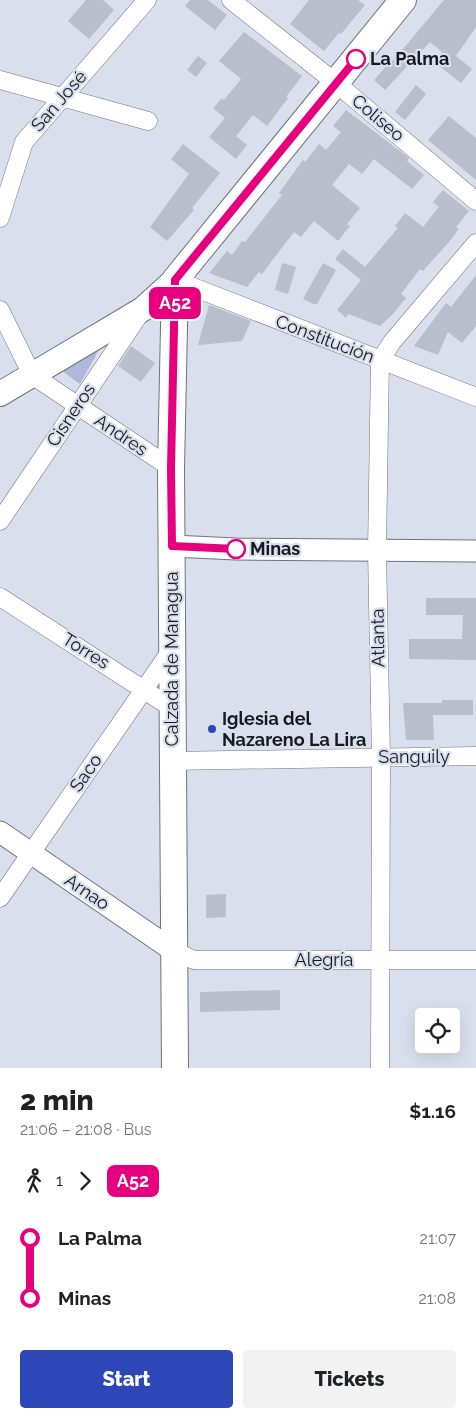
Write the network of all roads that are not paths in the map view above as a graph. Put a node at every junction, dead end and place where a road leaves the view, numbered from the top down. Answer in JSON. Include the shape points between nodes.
{"nodes":[{"id":1,"x":147,"y":0,"type":"edge"},
{"id":2,"x":231,"y":0,"type":"edge"},
{"id":3,"x":403,"y":0,"type":"edge"},
{"id":4,"x":0,"y":80,"type":"edge"},
{"id":5,"x":336,"y":83,"type":"junction"},
{"id":6,"x":63,"y":96,"type":"junction"},
{"id":7,"x":148,"y":121,"type":"dead end"},
{"id":8,"x":476,"y":201,"type":"edge"},
{"id":9,"x":0,"y":218,"type":"edge"},
{"id":10,"x":476,"y":243,"type":"edge"},
{"id":11,"x":175,"y":280,"type":"junction"},
{"id":12,"x":143,"y":309,"type":"junction"},
{"id":13,"x":0,"y":310,"type":"edge"},
{"id":14,"x":380,"y":361,"type":"junction"},
{"id":15,"x":32,"y":375,"type":"junction"},
{"id":16,"x":0,"y":394,"type":"edge"},
{"id":17,"x":476,"y":397,"type":"edge"},
{"id":18,"x":78,"y":406,"type":"junction"},
{"id":19,"x":171,"y":468,"type":"junction"},
{"id":20,"x":0,"y":521,"type":"edge"},
{"id":21,"x":172,"y":546,"type":"junction"},
{"id":22,"x":377,"y":551,"type":"junction"},
{"id":23,"x":476,"y":551,"type":"edge"},
{"id":24,"x":0,"y":597,"type":"edge"},
{"id":25,"x":172,"y":649,"type":"junction"},
{"id":26,"x":144,"y":688,"type":"junction"},
{"id":27,"x":172,"y":708,"type":"junction"},
{"id":28,"x":476,"y":756,"type":"edge"},
{"id":29,"x":380,"y":757,"type":"junction"},
{"id":30,"x":172,"y":761,"type":"junction"},
{"id":31,"x":0,"y":832,"type":"edge"},
{"id":32,"x":31,"y":853,"type":"junction"},
{"id":33,"x":0,"y":898,"type":"edge"},
{"id":34,"x":174,"y":951,"type":"junction"},
{"id":35,"x":381,"y":960,"type":"junction"},
{"id":36,"x":476,"y":960,"type":"edge"},
{"id":37,"x":174,"y":1068,"type":"edge"},
{"id":38,"x":380,"y":1068,"type":"edge"}],
"edges":[{"from":1,"to":6,"type":"street","name":"San José"},
{"from":2,"to":5,"type":"street","name":"Coliseo"},
{"from":3,"to":5,"type":"main road"},
{"from":4,"to":6,"type":"street"},
{"from":5,"to":8,"type":"street","name":"Coliseo"},
{"from":5,"to":11,"type":"main road"},
{"from":6,"to":7,"type":"street"},
{"from":6,"to":9,"type":"street","name":"San José","via":[[24,142]]},
{"from":10,"to":14,"type":"street","via":[[392,342]]},
{"from":11,"to":12,"type":"main road"},
{"from":11,"to":14,"type":"street","name":"Constitución"},
{"from":11,"to":19,"type":"main road","name":"Calzada de Managua"},
{"from":12,"to":15,"type":"main road"},
{"from":12,"to":18,"type":"street","name":"Cisneros"},
{"from":13,"to":15,"type":"street","name":"Andres"},
{"from":14,"to":17,"type":"street","name":"Constitución"},
{"from":14,"to":22,"type":"street","name":"Atlanta"},
{"from":15,"to":16,"type":"main road"},
{"from":15,"to":18,"type":"street","name":"Andres"},
{"from":18,"to":19,"type":"street","name":"Andres"},
{"from":18,"to":20,"type":"street","name":"Cisneros"},
{"from":19,"to":21,"type":"main road","name":"Calzada de Managua"},
{"from":21,"to":22,"type":"street"},
{"from":21,"to":25,"type":"main road","name":"Calzada de Managua"},
{"from":22,"to":23,"type":"street"},
{"from":22,"to":29,"type":"street","name":"Atlanta"},
{"from":24,"to":26,"type":"street","name":"Torres"},
{"from":25,"to":26,"type":"street","name":"Saco"},
{"from":25,"to":27,"type":"main road","name":"Calzada de Managua"},
{"from":26,"to":27,"type":"street","name":"Torres"},
{"from":26,"to":32,"type":"street","name":"Saco"},
{"from":27,"to":30,"type":"main road","name":"Calzada de Managua"},
{"from":28,"to":29,"type":"street","name":"Sanguily"},
{"from":29,"to":30,"type":"street","name":"Sanguily"},
{"from":29,"to":35,"type":"street","name":"Atlanta"},
{"from":30,"to":34,"type":"main road","name":"Calzada de Managua"},
{"from":31,"to":32,"type":"street","name":"Arnao"},
{"from":32,"to":33,"type":"street","name":"Saco"},
{"from":32,"to":34,"type":"street","name":"Arnao"},
{"from":34,"to":35,"type":"street","name":"Alegría","via":[[194,960]]},
{"from":34,"to":37,"type":"main road","name":"Calzada de Managua"},
{"from":35,"to":36,"type":"street","name":"Alegría"},
{"from":35,"to":38,"type":"street","name":"Atlanta"}]}
